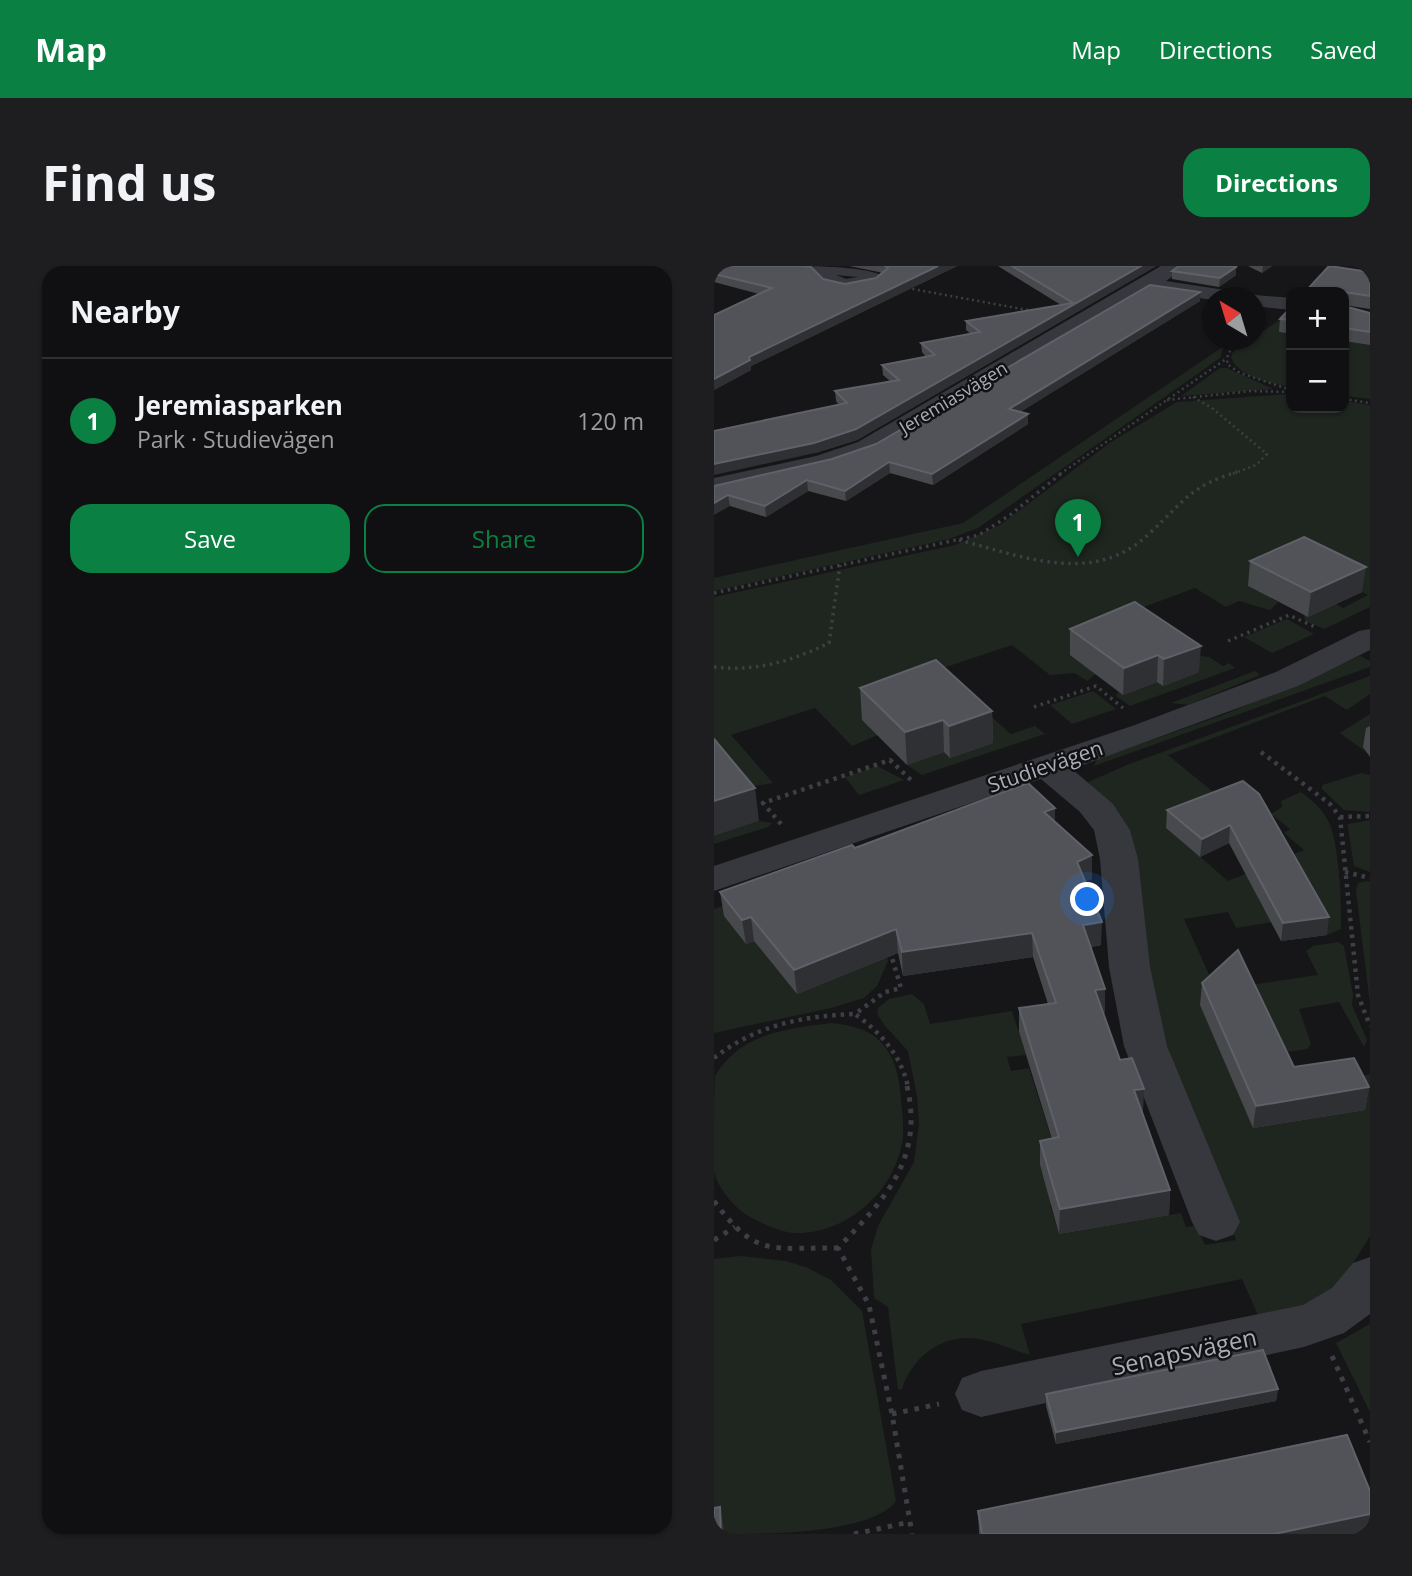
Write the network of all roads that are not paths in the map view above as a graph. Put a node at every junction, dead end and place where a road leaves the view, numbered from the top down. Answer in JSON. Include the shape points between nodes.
{"nodes":[{"id":1,"x":1176,"y":266,"type":"edge"},
{"id":2,"x":809,"y":268,"type":"edge"},
{"id":3,"x":868,"y":282,"type":"edge"},
{"id":4,"x":1145,"y":284,"type":"junction"},
{"id":5,"x":1202,"y":293,"type":"edge"},
{"id":6,"x":1265,"y":301,"type":"edge"},
{"id":7,"x":1286,"y":303,"type":"edge"},
{"id":8,"x":714,"y":486,"type":"edge"},
{"id":9,"x":1362,"y":642,"type":"edge"},
{"id":10,"x":1046,"y":766,"type":"junction"},
{"id":11,"x":714,"y":879,"type":"edge"},
{"id":12,"x":1216,"y":1222,"type":"dead end"},
{"id":13,"x":1370,"y":1277,"type":"edge"},
{"id":14,"x":981,"y":1394,"type":"dead end"}],
"edges":[{"from":1,"to":4,"type":"street","name":"Jeremiasvägen"},
{"from":2,"to":3,"type":"street","via":[[839,284]]},
{"from":4,"to":5,"type":"street"},
{"from":4,"to":8,"type":"street","name":"Jeremiasvägen","via":[[867,447],[813,465]]},
{"from":6,"to":7,"type":"street"},
{"from":9,"to":10,"type":"street","name":"Studievägen","via":[[1287,679]]},
{"from":10,"to":11,"type":"street","name":"Studievägen"},
{"from":10,"to":12,"type":"street","via":[[1108,821],[1121,874],[1126,937],[1150,1062]]},
{"from":13,"to":14,"type":"street","name":"Senapsvägen","via":[[1353,1302],[1317,1322]]}]}
